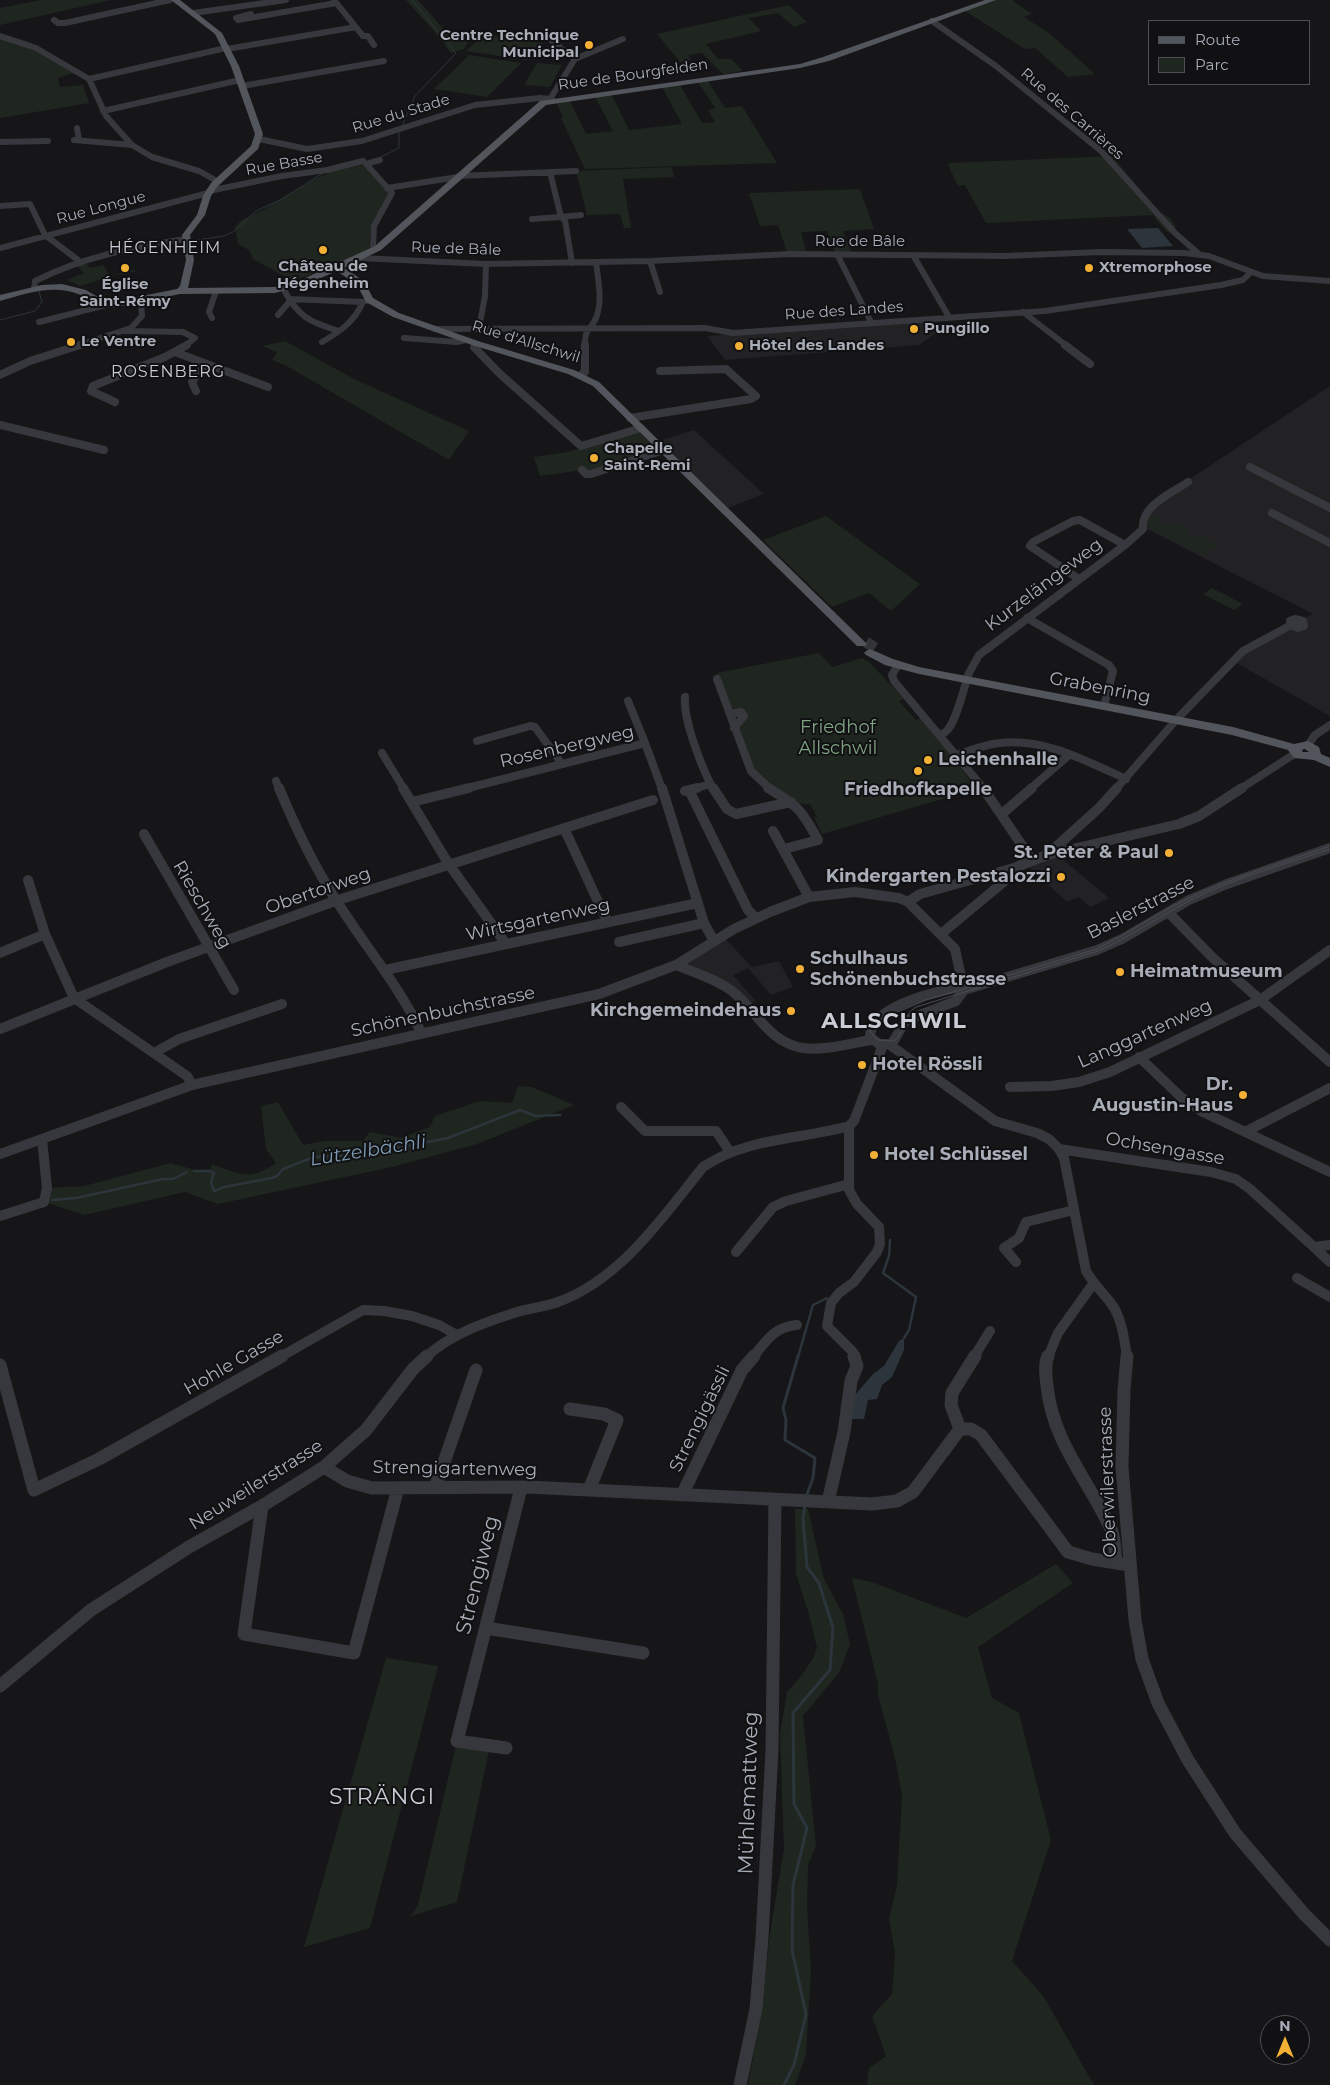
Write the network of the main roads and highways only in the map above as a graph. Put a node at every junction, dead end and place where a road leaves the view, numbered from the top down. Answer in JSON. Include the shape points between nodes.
{"nodes":[{"id":1,"x":175,"y":0,"type":"edge"},
{"id":2,"x":992,"y":0,"type":"edge"},
{"id":3,"x":337,"y":267,"type":"junction"},
{"id":4,"x":180,"y":291,"type":"junction"},
{"id":5,"x":0,"y":298,"type":"edge"},
{"id":6,"x":470,"y":341,"type":"joint"},
{"id":7,"x":664,"y":450,"type":"joint"},
{"id":8,"x":866,"y":646,"type":"joint"},
{"id":9,"x":1330,"y":763,"type":"edge"}],
"edges":[{"from":1,"to":4,"type":"main road","via":[[214,29],[241,83],[259,139],[217,180],[201,215],[189,230],[186,240],[190,260],[184,287]]},
{"from":2,"to":3,"type":"main road","name":"Rue de Bourgfelden","via":[[800,66],[552,100],[535,109],[375,250]]},
{"from":3,"to":4,"type":"main road","name":"Rue de Bourgfelden","via":[[283,288]]},
{"from":3,"to":6,"type":"main road","name":"Rue d'Allschwil","via":[[361,283],[366,301]]},
{"from":4,"to":5,"type":"main road","name":"Rue de Bourgfelden","via":[[106,305],[86,292],[56,286]]},
{"from":6,"to":7,"type":"main road","name":"Rue d'Allschwil","via":[[581,375],[596,384]]},
{"from":7,"to":8,"type":"main road","name":"Rue d'Allschwil"},
{"from":8,"to":9,"type":"main road","name":"Grabenring","via":[[898,665],[1233,731],[1296,751],[1304,757],[1311,750]]}]}
